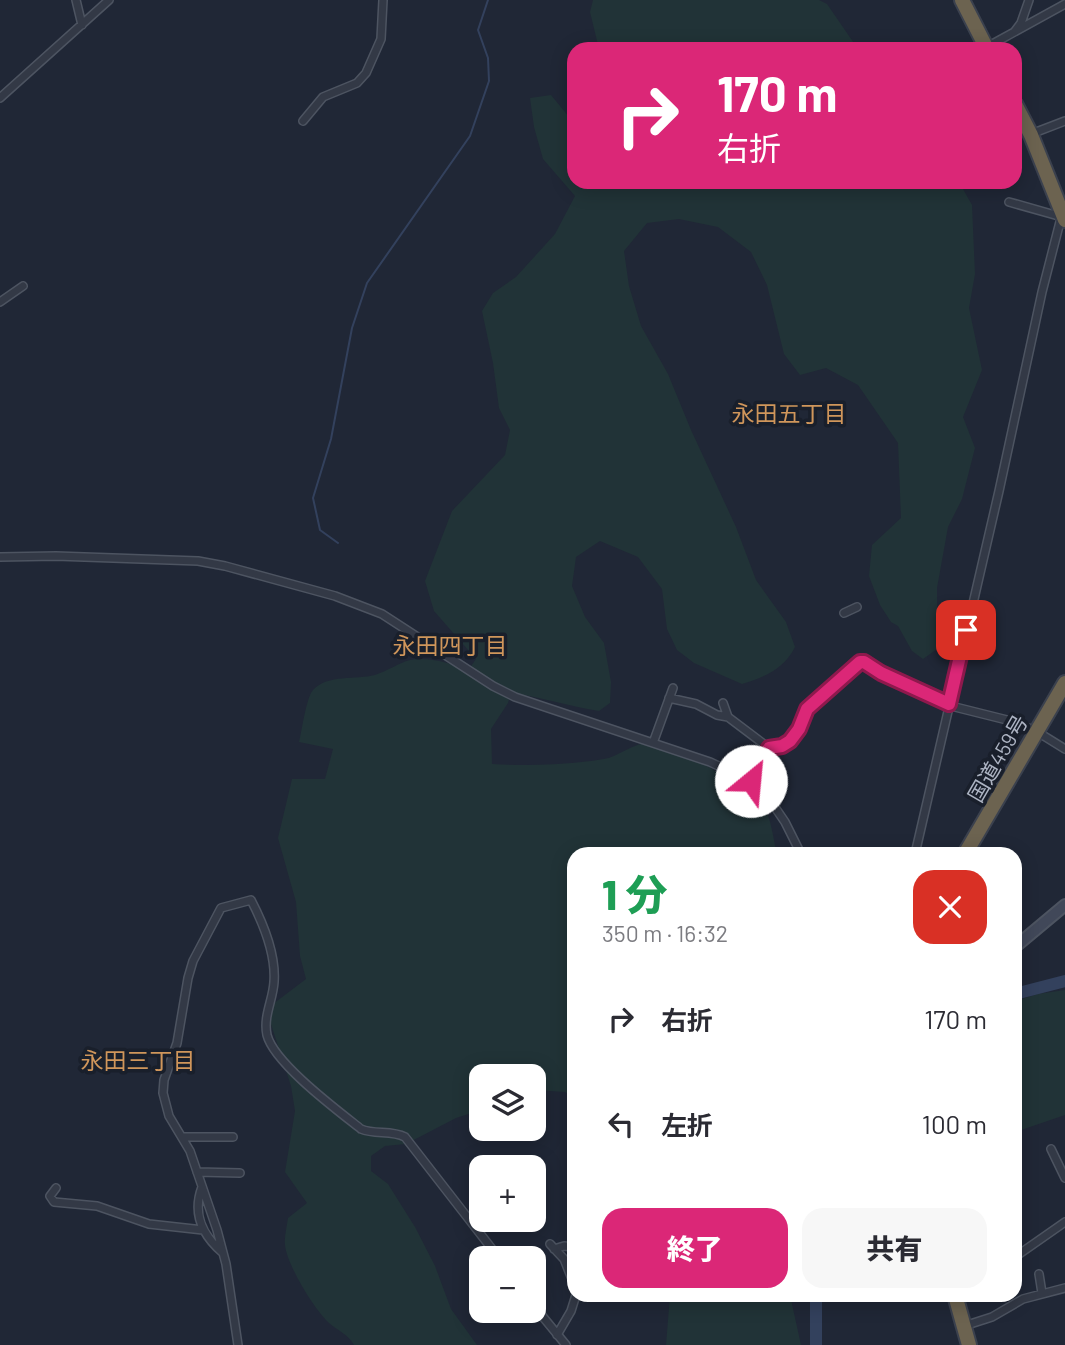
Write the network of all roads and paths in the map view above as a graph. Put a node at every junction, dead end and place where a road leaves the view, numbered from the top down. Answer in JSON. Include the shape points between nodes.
{"nodes":[{"id":1,"x":76,"y":0,"type":"edge"},
{"id":2,"x":109,"y":0,"type":"edge"},
{"id":3,"x":383,"y":0,"type":"edge"},
{"id":4,"x":962,"y":0,"type":"edge"},
{"id":5,"x":1029,"y":0,"type":"edge"},
{"id":6,"x":1065,"y":4,"type":"edge"},
{"id":7,"x":82,"y":25,"type":"junction"},
{"id":8,"x":1014,"y":34,"type":"junction"},
{"id":9,"x":984,"y":42,"type":"edge"},
{"id":10,"x":999,"y":42,"type":"edge"},
{"id":11,"x":0,"y":98,"type":"edge"},
{"id":12,"x":1022,"y":118,"type":"edge"},
{"id":13,"x":303,"y":121,"type":"dead end"},
{"id":14,"x":1065,"y":121,"type":"edge"},
{"id":15,"x":1031,"y":135,"type":"junction"},
{"id":16,"x":1009,"y":202,"type":"dead end"},
{"id":17,"x":1062,"y":206,"type":"edge"},
{"id":18,"x":23,"y":286,"type":"dead end"},
{"id":19,"x":0,"y":302,"type":"edge"},
{"id":20,"x":0,"y":557,"type":"edge"},
{"id":21,"x":857,"y":607,"type":"dead end"},
{"id":22,"x":844,"y":613,"type":"dead end"},
{"id":23,"x":1065,"y":683,"type":"edge"},
{"id":24,"x":673,"y":688,"type":"dead end"},
{"id":25,"x":669,"y":698,"type":"junction"},
{"id":26,"x":723,"y":703,"type":"dead end"},
{"id":27,"x":949,"y":704,"type":"junction"},
{"id":28,"x":728,"y":716,"type":"junction"},
{"id":29,"x":1036,"y":731,"type":"junction"},
{"id":30,"x":653,"y":743,"type":"junction"},
{"id":31,"x":769,"y":748,"type":"junction"},
{"id":32,"x":1065,"y":749,"type":"edge"},
{"id":33,"x":751,"y":781,"type":"junction"},
{"id":34,"x":797,"y":847,"type":"edge"},
{"id":35,"x":917,"y":847,"type":"edge"},
{"id":36,"x":969,"y":847,"type":"edge"},
{"id":37,"x":1065,"y":905,"type":"edge"},
{"id":38,"x":1022,"y":941,"type":"edge"},
{"id":39,"x":183,"y":1137,"type":"junction"},
{"id":40,"x":233,"y":1137,"type":"dead end"},
{"id":41,"x":1051,"y":1149,"type":"dead end"},
{"id":42,"x":197,"y":1172,"type":"junction"},
{"id":43,"x":240,"y":1173,"type":"dead end"},
{"id":44,"x":1065,"y":1178,"type":"edge"},
{"id":45,"x":202,"y":1186,"type":"junction"},
{"id":46,"x":56,"y":1188,"type":"dead end"},
{"id":47,"x":1065,"y":1222,"type":"edge"},
{"id":48,"x":203,"y":1230,"type":"junction"},
{"id":49,"x":490,"y":1246,"type":"edge"},
{"id":50,"x":567,"y":1246,"type":"edge"},
{"id":51,"x":1022,"y":1252,"type":"edge"},
{"id":52,"x":223,"y":1254,"type":"junction"},
{"id":53,"x":567,"y":1266,"type":"edge"},
{"id":54,"x":1039,"y":1274,"type":"dead end"},
{"id":55,"x":1065,"y":1288,"type":"edge"},
{"id":56,"x":1042,"y":1293,"type":"junction"},
{"id":57,"x":1022,"y":1300,"type":"edge"},
{"id":58,"x":574,"y":1302,"type":"edge"},
{"id":59,"x":957,"y":1302,"type":"edge"},
{"id":60,"x":1018,"y":1302,"type":"edge"},
{"id":61,"x":546,"y":1321,"type":"edge"},
{"id":62,"x":964,"y":1326,"type":"junction"},
{"id":63,"x":557,"y":1335,"type":"junction"},
{"id":64,"x":238,"y":1345,"type":"edge"},
{"id":65,"x":566,"y":1345,"type":"edge"},
{"id":66,"x":970,"y":1345,"type":"edge"}],
"edges":[{"from":1,"to":7,"type":"street"},
{"from":2,"to":7,"type":"street"},
{"from":3,"to":13,"type":"street","via":[[381,39],[366,73],[358,83],[323,97]]},
{"from":4,"to":9,"type":"highway"},
{"from":5,"to":8,"type":"street"},
{"from":6,"to":8,"type":"street"},
{"from":7,"to":11,"type":"street"},
{"from":8,"to":10,"type":"street"},
{"from":12,"to":15,"type":"highway"},
{"from":14,"to":15,"type":"street"},
{"from":15,"to":17,"type":"highway"},
{"from":16,"to":17,"type":"street","via":[[1055,215]]},
{"from":17,"to":27,"type":"street"},
{"from":18,"to":19,"type":"street"},
{"from":20,"to":30,"type":"street","via":[[198,561],[335,596],[382,614],[515,697]]},
{"from":21,"to":22,"type":"street"},
{"from":23,"to":29,"type":"highway","name":"国道459号"},
{"from":24,"to":25,"type":"street"},
{"from":25,"to":28,"type":"street"},
{"from":25,"to":30,"type":"street"},
{"from":26,"to":28,"type":"street"},
{"from":27,"to":29,"type":"street"},
{"from":27,"to":31,"type":"street","via":[[860,662],[807,709],[790,741]]},
{"from":27,"to":35,"type":"street"},
{"from":28,"to":31,"type":"street"},
{"from":29,"to":32,"type":"street"},
{"from":29,"to":36,"type":"highway","name":"国道459号"},
{"from":30,"to":33,"type":"street"},
{"from":31,"to":33,"type":"street"},
{"from":33,"to":34,"type":"street","via":[[777,811]]},
{"from":37,"to":38,"type":"street"},
{"from":39,"to":40,"type":"street"},
{"from":39,"to":42,"type":"street"},
{"from":39,"to":49,"type":"street","via":[[169,1115],[163,1093],[188,978],[221,908],[251,900],[274,974],[265,1024],[273,1049],[361,1129],[407,1139]]},
{"from":41,"to":44,"type":"street"},
{"from":42,"to":43,"type":"street"},
{"from":42,"to":45,"type":"street"},
{"from":45,"to":48,"type":"street","via":[[197,1208]]},
{"from":45,"to":52,"type":"street"},
{"from":46,"to":48,"type":"street","via":[[50,1196],[54,1202],[97,1206],[149,1224]]},
{"from":47,"to":51,"type":"street"},
{"from":48,"to":52,"type":"street"},
{"from":50,"to":53,"type":"street","via":[[552,1246]]},
{"from":52,"to":64,"type":"street"},
{"from":54,"to":56,"type":"street"},
{"from":55,"to":56,"type":"street"},
{"from":56,"to":57,"type":"street"},
{"from":58,"to":63,"type":"street"},
{"from":59,"to":62,"type":"highway"},
{"from":60,"to":62,"type":"street"},
{"from":61,"to":63,"type":"street"},
{"from":62,"to":66,"type":"highway"},
{"from":63,"to":65,"type":"street"}]}
